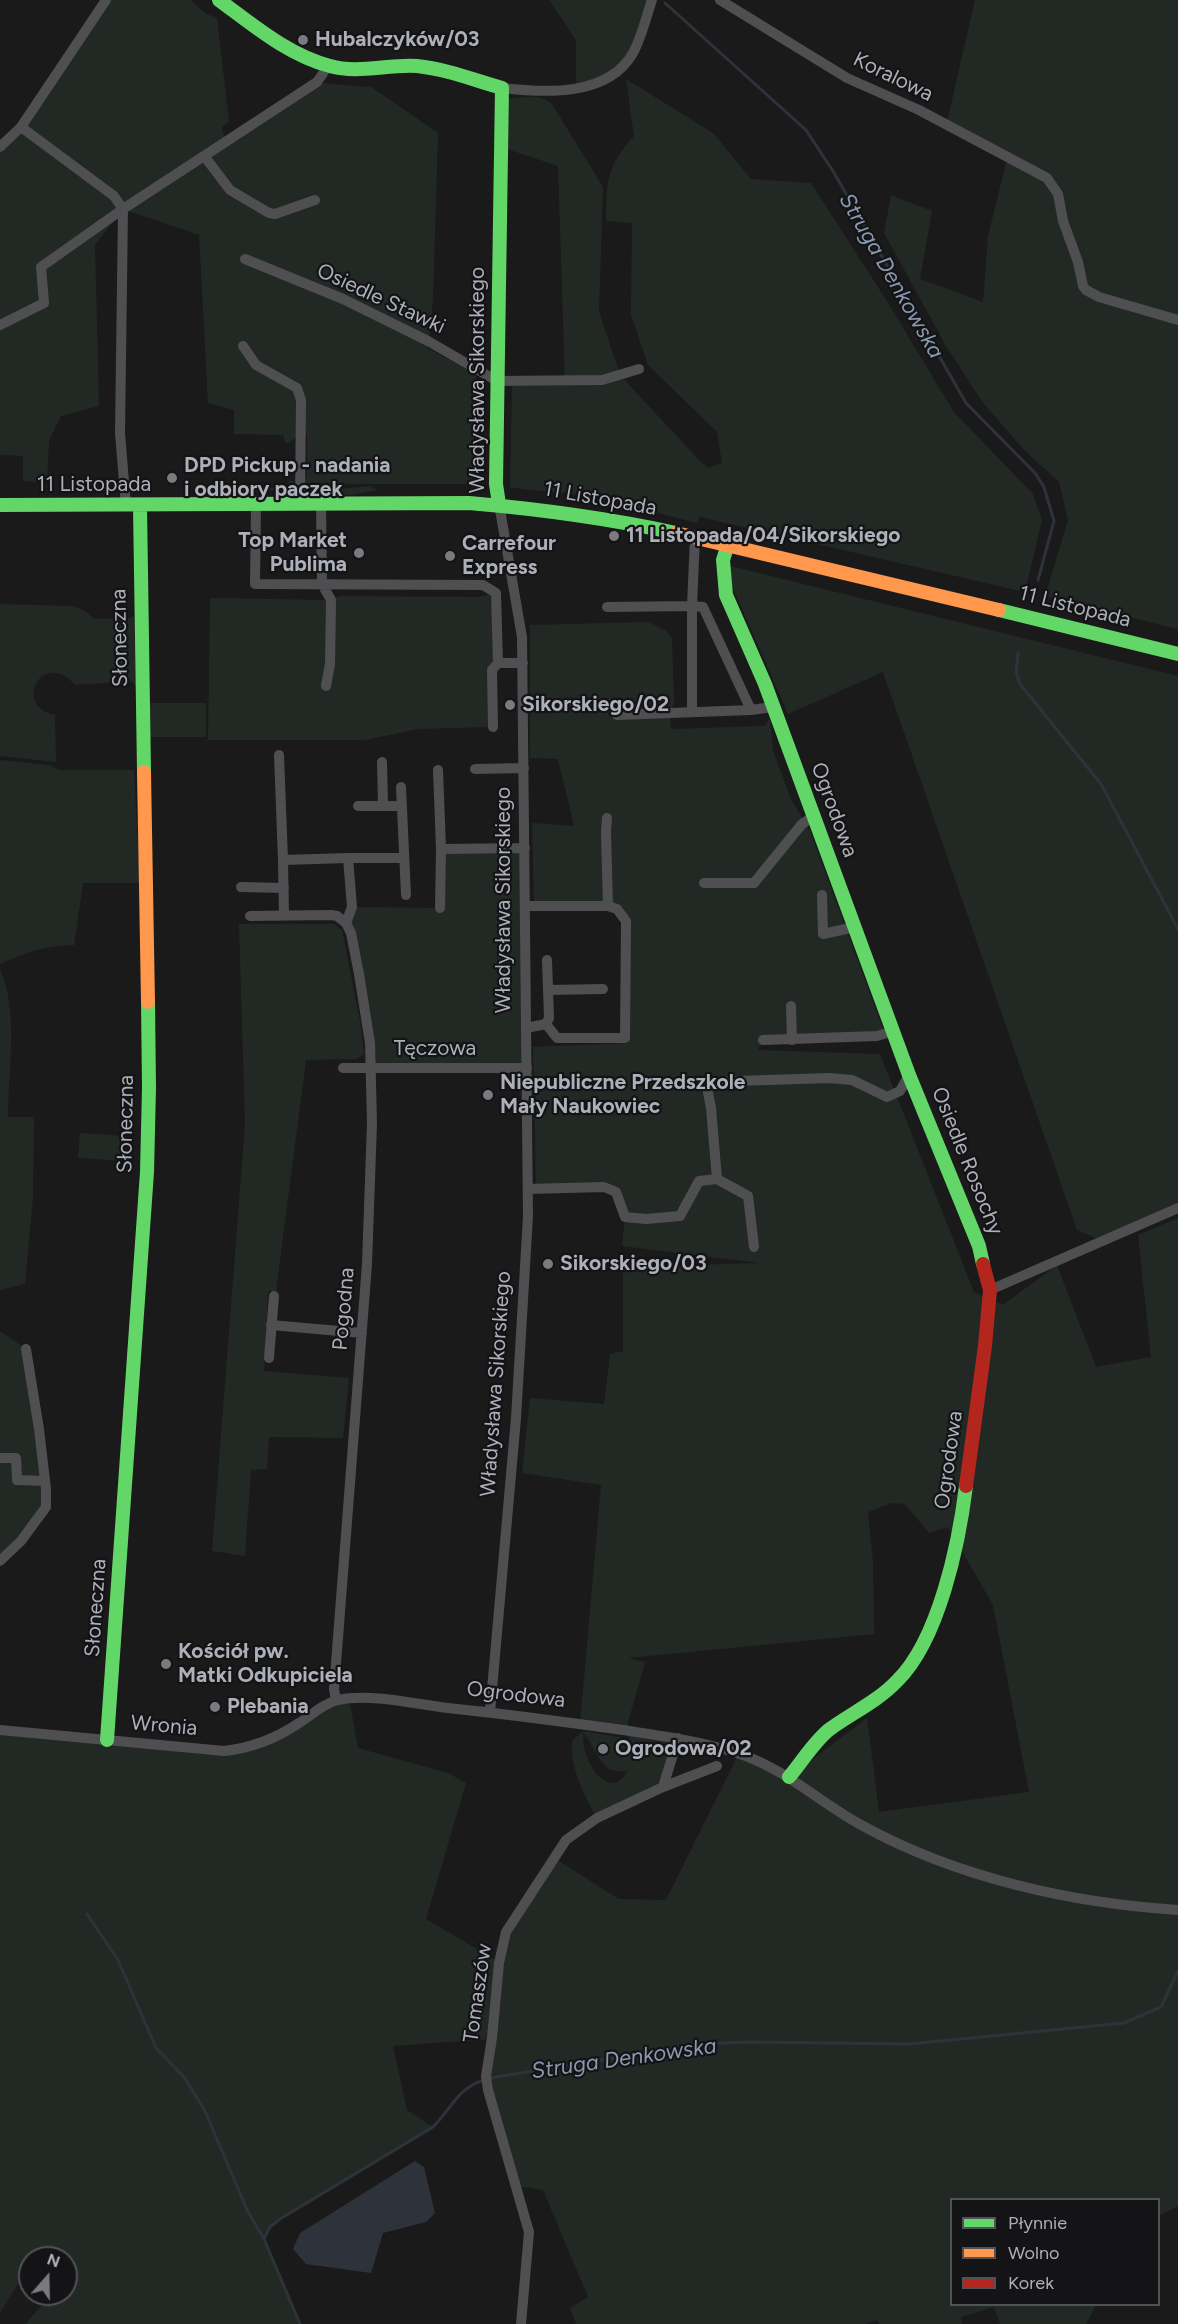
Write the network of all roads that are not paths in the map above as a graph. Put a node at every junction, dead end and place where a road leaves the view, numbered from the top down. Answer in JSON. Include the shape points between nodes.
{"nodes":[{"id":1,"x":106,"y":0,"type":"edge"},
{"id":2,"x":219,"y":0,"type":"edge"},
{"id":3,"x":720,"y":0,"type":"edge"},
{"id":4,"x":651,"y":2,"type":"edge"},
{"id":5,"x":328,"y":66,"type":"junction"},
{"id":6,"x":502,"y":88,"type":"junction"},
{"id":7,"x":21,"y":127,"type":"junction"},
{"id":8,"x":0,"y":147,"type":"edge"},
{"id":9,"x":205,"y":157,"type":"junction"},
{"id":10,"x":315,"y":200,"type":"dead end"},
{"id":11,"x":123,"y":209,"type":"junction"},
{"id":12,"x":245,"y":259,"type":"dead end"},
{"id":13,"x":1178,"y":320,"type":"edge"},
{"id":14,"x":0,"y":325,"type":"edge"},
{"id":15,"x":243,"y":346,"type":"dead end"},
{"id":16,"x":639,"y":369,"type":"dead end"},
{"id":17,"x":497,"y":381,"type":"junction"},
{"id":18,"x":300,"y":503,"type":"junction"},
{"id":19,"x":321,"y":503,"type":"junction"},
{"id":20,"x":499,"y":504,"type":"junction"},
{"id":21,"x":0,"y":505,"type":"edge"},
{"id":22,"x":256,"y":505,"type":"junction"},
{"id":23,"x":133,"y":506,"type":"junction"},
{"id":24,"x":695,"y":537,"type":"junction"},
{"id":25,"x":728,"y":544,"type":"junction"},
{"id":26,"x":322,"y":584,"type":"junction"},
{"id":27,"x":692,"y":606,"type":"junction"},
{"id":28,"x":608,"y":607,"type":"dead end"},
{"id":29,"x":1178,"y":654,"type":"edge"},
{"id":30,"x":498,"y":663,"type":"junction"},
{"id":31,"x":523,"y":663,"type":"junction"},
{"id":32,"x":326,"y":686,"type":"dead end"},
{"id":33,"x":773,"y":707,"type":"junction"},
{"id":34,"x":751,"y":710,"type":"junction"},
{"id":35,"x":692,"y":711,"type":"junction"},
{"id":36,"x":617,"y":715,"type":"dead end"},
{"id":37,"x":493,"y":727,"type":"dead end"},
{"id":38,"x":279,"y":755,"type":"dead end"},
{"id":39,"x":382,"y":762,"type":"dead end"},
{"id":40,"x":524,"y":768,"type":"junction"},
{"id":41,"x":475,"y":769,"type":"dead end"},
{"id":42,"x":438,"y":770,"type":"dead end"},
{"id":43,"x":401,"y":787,"type":"dead end"},
{"id":44,"x":358,"y":806,"type":"dead end"},
{"id":45,"x":383,"y":806,"type":"junction"},
{"id":46,"x":402,"y":806,"type":"junction"},
{"id":47,"x":814,"y":816,"type":"junction"},
{"id":48,"x":607,"y":818,"type":"dead end"},
{"id":49,"x":525,"y":848,"type":"junction"},
{"id":50,"x":441,"y":849,"type":"junction"},
{"id":51,"x":348,"y":858,"type":"junction"},
{"id":52,"x":404,"y":858,"type":"junction"},
{"id":53,"x":283,"y":860,"type":"junction"},
{"id":54,"x":704,"y":883,"type":"dead end"},
{"id":55,"x":241,"y":887,"type":"dead end"},
{"id":56,"x":284,"y":888,"type":"junction"},
{"id":57,"x":406,"y":895,"type":"dead end"},
{"id":58,"x":822,"y":895,"type":"dead end"},
{"id":59,"x":526,"y":906,"type":"junction"},
{"id":60,"x":608,"y":906,"type":"junction"},
{"id":61,"x":440,"y":908,"type":"dead end"},
{"id":62,"x":250,"y":916,"type":"dead end"},
{"id":63,"x":284,"y":916,"type":"junction"},
{"id":64,"x":346,"y":922,"type":"junction"},
{"id":65,"x":855,"y":927,"type":"junction"},
{"id":66,"x":546,"y":960,"type":"dead end"},
{"id":67,"x":603,"y":989,"type":"dead end"},
{"id":68,"x":548,"y":990,"type":"junction"},
{"id":69,"x":791,"y":1006,"type":"dead end"},
{"id":70,"x":546,"y":1024,"type":"junction"},
{"id":71,"x":526,"y":1028,"type":"junction"},
{"id":72,"x":894,"y":1031,"type":"junction"},
{"id":73,"x":763,"y":1040,"type":"dead end"},
{"id":74,"x":792,"y":1040,"type":"junction"},
{"id":75,"x":343,"y":1068,"type":"dead end"},
{"id":76,"x":372,"y":1068,"type":"junction"},
{"id":77,"x":527,"y":1068,"type":"junction"},
{"id":78,"x":909,"y":1075,"type":"junction"},
{"id":79,"x":717,"y":1179,"type":"junction"},
{"id":80,"x":528,"y":1189,"type":"junction"},
{"id":81,"x":1178,"y":1208,"type":"edge"},
{"id":82,"x":754,"y":1247,"type":"dead end"},
{"id":83,"x":990,"y":1290,"type":"junction"},
{"id":84,"x":274,"y":1296,"type":"dead end"},
{"id":85,"x":272,"y":1325,"type":"junction"},
{"id":86,"x":362,"y":1333,"type":"junction"},
{"id":87,"x":27,"y":1349,"type":"dead end"},
{"id":88,"x":269,"y":1358,"type":"dead end"},
{"id":89,"x":0,"y":1458,"type":"edge"},
{"id":90,"x":45,"y":1481,"type":"junction"},
{"id":91,"x":0,"y":1561,"type":"edge"},
{"id":92,"x":349,"y":1698,"type":"joint"},
{"id":93,"x":336,"y":1700,"type":"junction"},
{"id":94,"x":490,"y":1712,"type":"junction"},
{"id":95,"x":0,"y":1730,"type":"edge"},
{"id":96,"x":678,"y":1738,"type":"junction"},
{"id":97,"x":107,"y":1740,"type":"junction"},
{"id":98,"x":717,"y":1766,"type":"dead end"},
{"id":99,"x":789,"y":1778,"type":"junction"},
{"id":100,"x":663,"y":1787,"type":"junction"},
{"id":101,"x":1175,"y":1910,"type":"edge"},
{"id":102,"x":520,"y":2324,"type":"edge"}],
"edges":[{"from":1,"to":7,"type":"street"},
{"from":2,"to":5,"type":"street","via":[[295,50]]},
{"from":3,"to":13,"type":"street","name":"Koralowa","via":[[847,78],[919,110],[1052,183],[1086,290]]},
{"from":4,"to":6,"type":"street","via":[[633,54],[608,78],[576,88]]},
{"from":5,"to":6,"type":"street","via":[[357,70],[409,66]]},
{"from":5,"to":9,"type":"street","via":[[316,82]]},
{"from":6,"to":17,"type":"street","name":"Władysława Sikorskiego"},
{"from":7,"to":8,"type":"street"},
{"from":7,"to":11,"type":"street","via":[[114,196]]},
{"from":9,"to":10,"type":"street","via":[[230,190],[269,213]]},
{"from":9,"to":11,"type":"street"},
{"from":11,"to":14,"type":"street","via":[[42,267],[44,303]]},
{"from":11,"to":23,"type":"street","name":"Słoneczna","via":[[120,433]]},
{"from":12,"to":17,"type":"street","name":"Osiedle Stawki","via":[[428,341]]},
{"from":15,"to":18,"type":"street","via":[[256,365],[297,388],[301,400]]},
{"from":16,"to":17,"type":"street","via":[[602,380]]},
{"from":17,"to":20,"type":"street","name":"Władysława Sikorskiego"},
{"from":18,"to":19,"type":"street","name":"11 Listopada"},
{"from":18,"to":22,"type":"street","name":"11 Listopada"},
{"from":19,"to":20,"type":"street","name":"11 Listopada"},
{"from":19,"to":26,"type":"street"},
{"from":20,"to":24,"type":"street","name":"11 Listopada","via":[[615,520]]},
{"from":20,"to":31,"type":"street","name":"Władysława Sikorskiego","via":[[514,582]]},
{"from":21,"to":23,"type":"street","name":"11 Listopada"},
{"from":22,"to":23,"type":"street","name":"11 Listopada"},
{"from":22,"to":26,"type":"street","via":[[255,584]]},
{"from":23,"to":97,"type":"street","name":"Słoneczna","via":[[149,1088]]},
{"from":24,"to":25,"type":"street","name":"11 Listopada"},
{"from":24,"to":27,"type":"street"},
{"from":25,"to":29,"type":"street","name":"11 Listopada"},
{"from":25,"to":33,"type":"street","name":"Ogrodowa","via":[[723,560],[726,594]]},
{"from":26,"to":30,"type":"street","via":[[483,585],[496,593]]},
{"from":26,"to":32,"type":"street","via":[[331,600]]},
{"from":27,"to":28,"type":"street"},
{"from":27,"to":34,"type":"street","via":[[705,610]]},
{"from":27,"to":35,"type":"street"},
{"from":30,"to":31,"type":"street"},
{"from":30,"to":37,"type":"street","via":[[492,670]]},
{"from":31,"to":40,"type":"street","name":"Władysława Sikorskiego"},
{"from":33,"to":34,"type":"street"},
{"from":33,"to":47,"type":"street","name":"Ogrodowa"},
{"from":34,"to":35,"type":"street"},
{"from":35,"to":36,"type":"street"},
{"from":38,"to":53,"type":"street"},
{"from":39,"to":45,"type":"street"},
{"from":40,"to":41,"type":"street"},
{"from":40,"to":49,"type":"street","name":"Władysława Sikorskiego"},
{"from":42,"to":50,"type":"street"},
{"from":43,"to":46,"type":"street"},
{"from":44,"to":45,"type":"street"},
{"from":45,"to":46,"type":"street"},
{"from":46,"to":52,"type":"street"},
{"from":47,"to":54,"type":"street","via":[[802,824],[754,883]]},
{"from":47,"to":65,"type":"street","name":"Ogrodowa"},
{"from":48,"to":60,"type":"street"},
{"from":49,"to":50,"type":"street"},
{"from":49,"to":59,"type":"street","name":"Władysława Sikorskiego"},
{"from":50,"to":61,"type":"street"},
{"from":51,"to":52,"type":"street"},
{"from":51,"to":53,"type":"street"},
{"from":51,"to":64,"type":"street","via":[[352,907]]},
{"from":52,"to":57,"type":"street"},
{"from":53,"to":56,"type":"street"},
{"from":55,"to":56,"type":"street"},
{"from":56,"to":63,"type":"street"},
{"from":58,"to":65,"type":"street","via":[[823,934]]},
{"from":59,"to":60,"type":"street"},
{"from":59,"to":71,"type":"street","name":"Władysława Sikorskiego"},
{"from":60,"to":70,"type":"street","via":[[617,909],[626,921],[625,1038],[557,1038]]},
{"from":62,"to":63,"type":"street"},
{"from":63,"to":64,"type":"street","via":[[331,915]]},
{"from":64,"to":76,"type":"street","name":"Pogodna","via":[[359,974]]},
{"from":65,"to":72,"type":"street","name":"Ogrodowa"},
{"from":66,"to":68,"type":"street"},
{"from":67,"to":68,"type":"street"},
{"from":68,"to":70,"type":"street"},
{"from":69,"to":74,"type":"street"},
{"from":70,"to":71,"type":"street"},
{"from":71,"to":77,"type":"street","name":"Władysława Sikorskiego"},
{"from":72,"to":74,"type":"street","via":[[877,1036]]},
{"from":72,"to":78,"type":"street","name":"Ogrodowa"},
{"from":73,"to":74,"type":"street"},
{"from":75,"to":76,"type":"street","name":"Tęczowa"},
{"from":76,"to":77,"type":"street","name":"Tęczowa"},
{"from":76,"to":86,"type":"street","name":"Pogodna","via":[[370,1223]]},
{"from":77,"to":80,"type":"street","name":"Władysława Sikorskiego"},
{"from":78,"to":79,"type":"street","name":"Osiedle Rosochy","via":[[900,1091],[886,1097],[852,1080],[706,1082]]},
{"from":78,"to":83,"type":"street","name":"Osiedle Rosochy","via":[[979,1246]]},
{"from":79,"to":80,"type":"street","via":[[699,1180],[680,1215],[646,1219],[625,1217],[616,1192],[604,1187]]},
{"from":79,"to":82,"type":"street","via":[[748,1196]]},
{"from":80,"to":94,"type":"street","name":"Władysława Sikorskiego","via":[[516,1418]]},
{"from":81,"to":83,"type":"street"},
{"from":83,"to":99,"type":"street","name":"Ogrodowa","via":[[962,1519],[954,1560],[929,1632],[898,1681],[828,1730]]},
{"from":84,"to":85,"type":"street"},
{"from":85,"to":86,"type":"street"},
{"from":85,"to":88,"type":"street"},
{"from":86,"to":93,"type":"street","name":"Pogodna"},
{"from":87,"to":90,"type":"street"},
{"from":89,"to":90,"type":"street","via":[[16,1458],[17,1480]]},
{"from":90,"to":91,"type":"street","via":[[46,1507],[21,1541]]},
{"from":92,"to":93,"type":"street","name":"Wronia"},
{"from":92,"to":94,"type":"street","name":"Ogrodowa"},
{"from":93,"to":97,"type":"street","name":"Wronia","via":[[272,1738],[233,1750]]},
{"from":94,"to":96,"type":"street","name":"Ogrodowa"},
{"from":95,"to":97,"type":"street"},
{"from":96,"to":99,"type":"street","name":"Ogrodowa","via":[[739,1753]]},
{"from":96,"to":100,"type":"street"},
{"from":98,"to":100,"type":"street","name":"Tomaszów"},
{"from":99,"to":101,"type":"street","name":"Ogrodowa","via":[[863,1826],[940,1862],[1052,1892],[1119,1905]]},
{"from":100,"to":102,"type":"street","name":"Tomaszów","via":[[597,1818],[566,1840],[506,1932],[486,2076],[529,2232]]}]}
